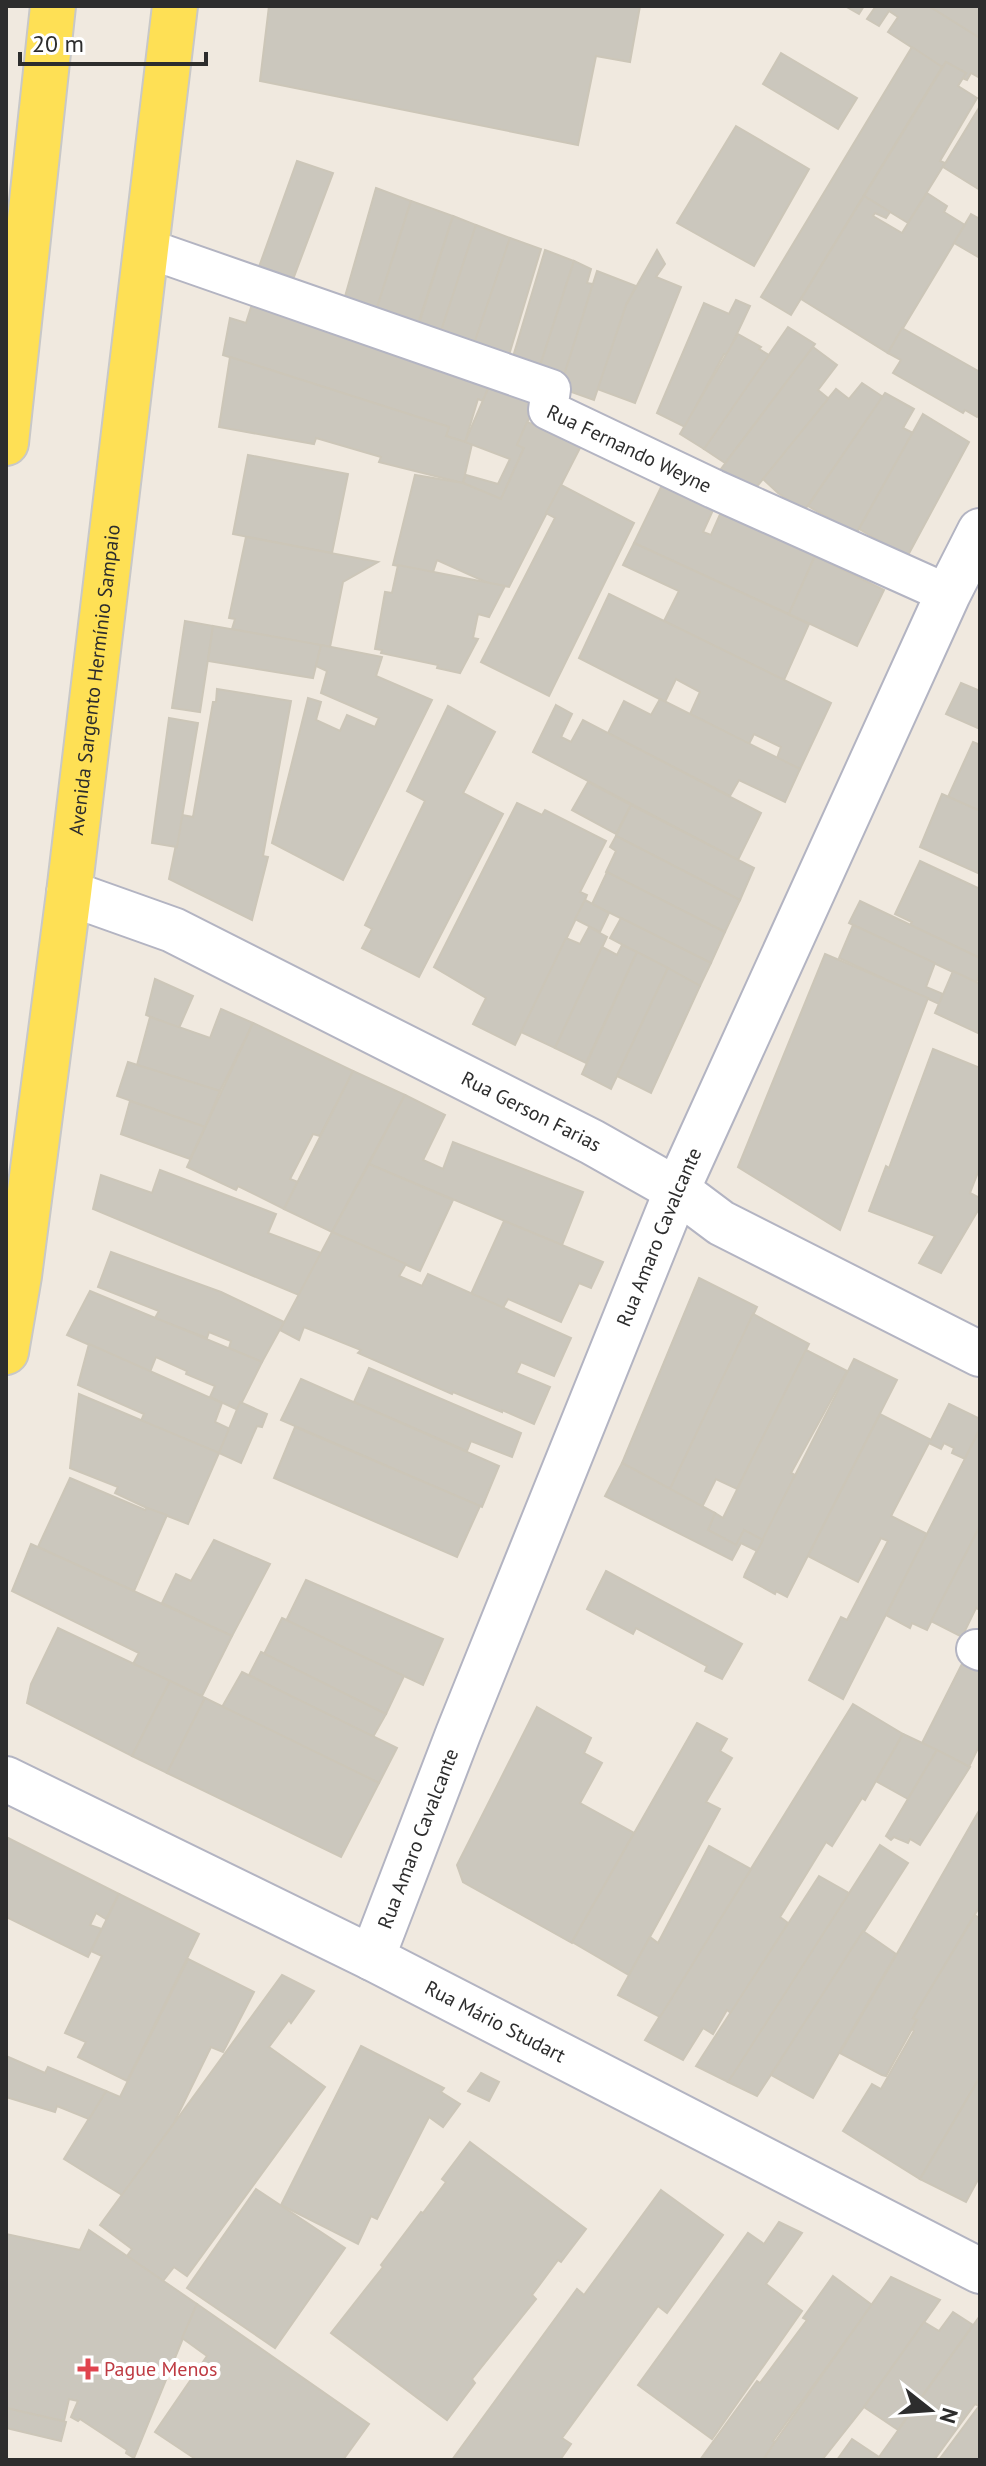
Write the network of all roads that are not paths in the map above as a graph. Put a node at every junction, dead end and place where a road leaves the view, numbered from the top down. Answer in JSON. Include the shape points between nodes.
{"nodes":[{"id":1,"x":53,"y":6,"type":"edge"},
{"id":2,"x":175,"y":6,"type":"edge"},
{"id":3,"x":146,"y":248,"type":"junction"},
{"id":4,"x":6,"y":443,"type":"edge"},
{"id":5,"x":980,"y":531,"type":"edge"},
{"id":6,"x":948,"y":594,"type":"junction"},
{"id":7,"x":69,"y":893,"type":"junction"},
{"id":8,"x":677,"y":1190,"type":"junction"},
{"id":9,"x":6,"y":1352,"type":"edge"},
{"id":10,"x":980,"y":1354,"type":"edge"},
{"id":11,"x":6,"y":1779,"type":"edge"},
{"id":12,"x":372,"y":1958,"type":"junction"},
{"id":13,"x":980,"y":2271,"type":"edge"}],
"edges":[{"from":1,"to":4,"type":"main road"},
{"from":2,"to":3,"type":"main road","name":"Avenida Sargento Hermínio Sampaio"},
{"from":3,"to":6,"type":"lane","name":"Rua Fernando Weyne","via":[[551,389],[548,410]]},
{"from":3,"to":7,"type":"main road","name":"Avenida Sargento Hermínio Sampaio"},
{"from":5,"to":6,"type":"street","name":"Rua Amaro Cavalcante"},
{"from":6,"to":8,"type":"street","name":"Rua Amaro Cavalcante"},
{"from":7,"to":8,"type":"street","name":"Rua Gerson Farias","via":[[173,930]]},
{"from":7,"to":9,"type":"main road","name":"Avenida Sargento Hermínio Sampaio"},
{"from":8,"to":10,"type":"street","name":"Rua Gerson Farias","via":[[721,1223]]},
{"from":8,"to":12,"type":"street","name":"Rua Amaro Cavalcante"},
{"from":11,"to":12,"type":"street","name":"Rua Mário Studart"},
{"from":12,"to":13,"type":"street","name":"Rua Mário Studart"}]}
